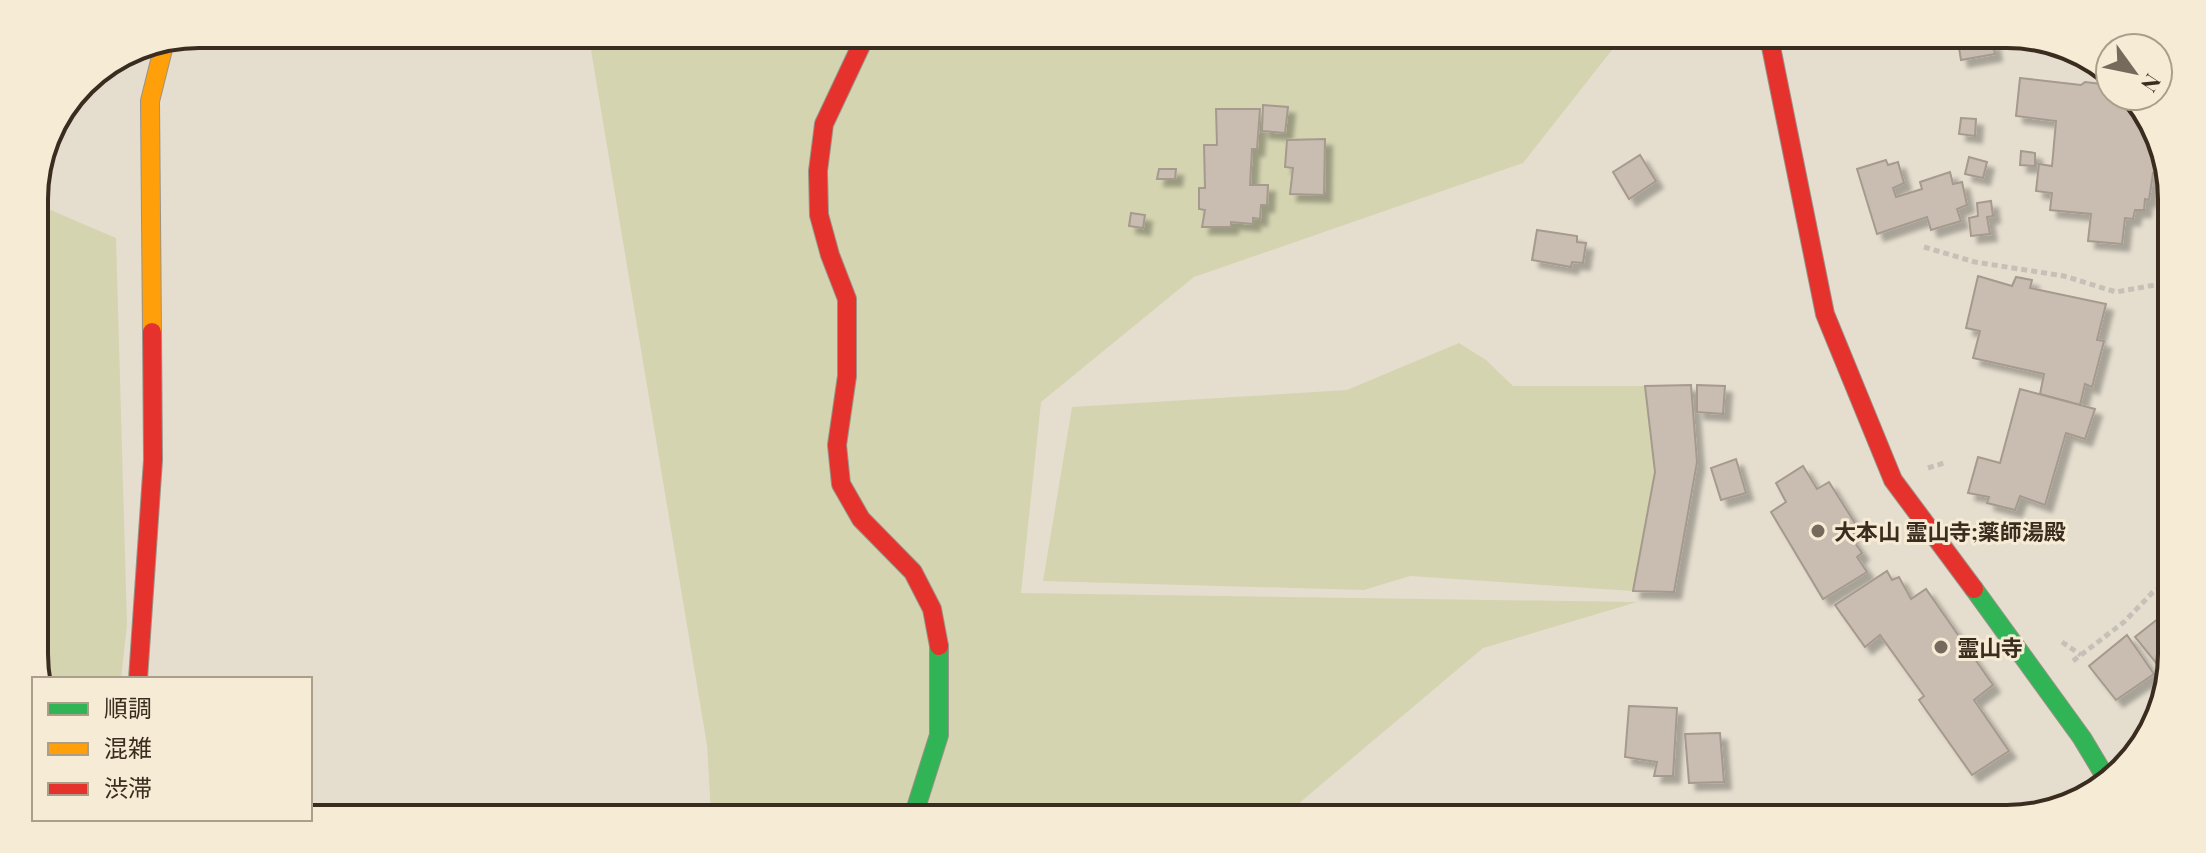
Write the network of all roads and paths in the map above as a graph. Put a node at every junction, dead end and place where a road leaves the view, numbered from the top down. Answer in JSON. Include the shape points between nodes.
{"nodes":[{"id":1,"x":860,"y":48,"type":"edge"},
{"id":2,"x":1771,"y":48,"type":"edge"},
{"id":3,"x":162,"y":53,"type":"edge"},
{"id":4,"x":1924,"y":247,"type":"dead end"},
{"id":5,"x":2158,"y":284,"type":"edge"},
{"id":6,"x":2158,"y":589,"type":"edge"},
{"id":7,"x":138,"y":677,"type":"edge"},
{"id":8,"x":2043,"y":682,"type":"junction"},
{"id":9,"x":2102,"y":771,"type":"edge"},
{"id":10,"x":917,"y":805,"type":"edge"}],
"edges":[{"from":1,"to":10,"type":"street","via":[[824,124],[819,215],[847,299],[847,376],[837,445],[841,484],[861,519],[913,572],[932,609],[940,651],[939,735]]},
{"from":2,"to":8,"type":"street","via":[[1825,314],[1893,480]]},
{"from":3,"to":7,"type":"street","via":[[150,101],[153,460]]},
{"from":4,"to":5,"type":"path","via":[[2116,292]]},
{"from":6,"to":8,"type":"path","via":[[2124,622]]},
{"from":8,"to":9,"type":"street"}]}
